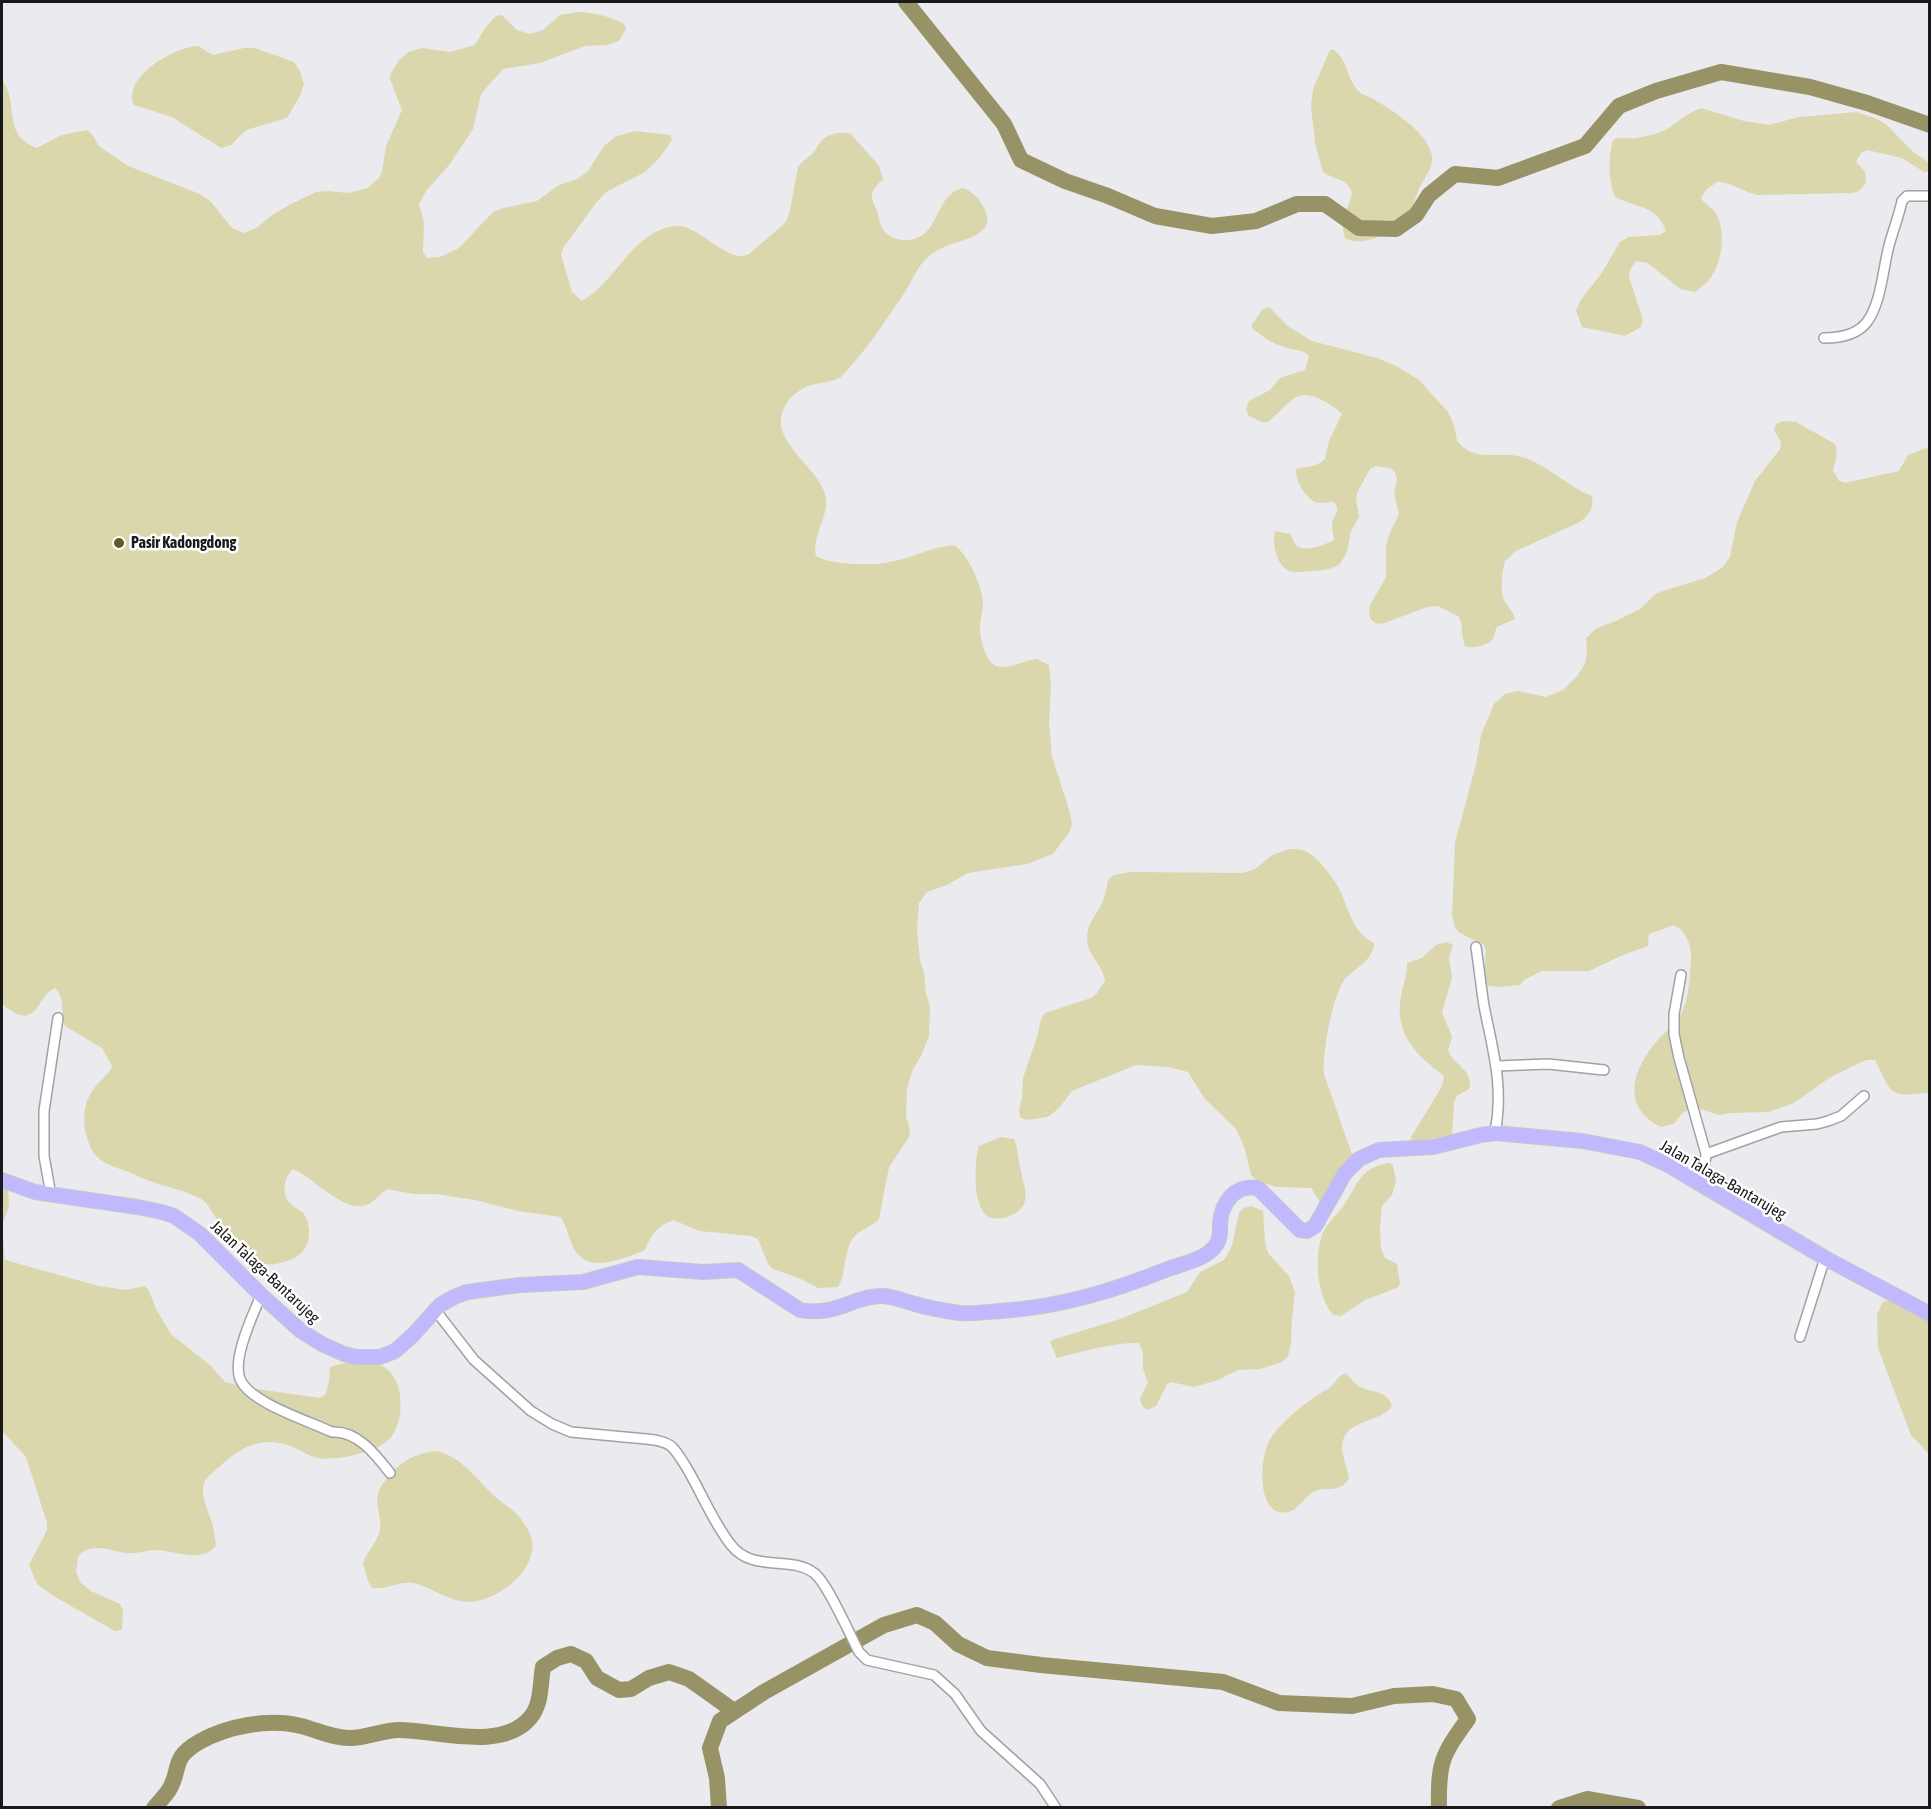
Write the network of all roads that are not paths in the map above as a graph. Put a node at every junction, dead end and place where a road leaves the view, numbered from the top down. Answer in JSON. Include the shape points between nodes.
{"nodes":[{"id":1,"x":1929,"y":196,"type":"edge"},
{"id":2,"x":1824,"y":338,"type":"dead end"},
{"id":3,"x":1476,"y":947,"type":"dead end"},
{"id":4,"x":1681,"y":975,"type":"dead end"},
{"id":5,"x":58,"y":1018,"type":"dead end"},
{"id":6,"x":1497,"y":1066,"type":"junction"},
{"id":7,"x":1604,"y":1070,"type":"dead end"},
{"id":8,"x":1864,"y":1095,"type":"dead end"},
{"id":9,"x":1495,"y":1133,"type":"junction"},
{"id":10,"x":1706,"y":1154,"type":"junction"},
{"id":11,"x":2,"y":1180,"type":"edge"},
{"id":12,"x":1696,"y":1182,"type":"junction"},
{"id":13,"x":51,"y":1195,"type":"junction"},
{"id":14,"x":1825,"y":1258,"type":"junction"},
{"id":15,"x":261,"y":1295,"type":"junction"},
{"id":16,"x":435,"y":1311,"type":"junction"},
{"id":17,"x":1929,"y":1314,"type":"edge"},
{"id":18,"x":1800,"y":1337,"type":"dead end"},
{"id":19,"x":390,"y":1473,"type":"dead end"},
{"id":20,"x":1056,"y":1808,"type":"edge"}],
"edges":[{"from":1,"to":2,"type":"street","via":[[1907,196],[1902,201],[1867,322],[1838,338]]},
{"from":3,"to":6,"type":"street"},
{"from":4,"to":10,"type":"street","via":[[1674,1034]]},
{"from":5,"to":13,"type":"street","via":[[44,1111],[44,1156]]},
{"from":6,"to":7,"type":"street","via":[[1548,1064]]},
{"from":6,"to":9,"type":"street","via":[[1500,1111]]},
{"from":8,"to":10,"type":"street","via":[[1841,1116],[1828,1121],[1781,1126]]},
{"from":9,"to":12,"type":"main road","name":"Jalan Talaga-Bantarujeg","via":[[1582,1141],[1640,1152]]},
{"from":9,"to":16,"type":"main road","name":"Jalan Talaga-Bantarujeg","via":[[1433,1147],[1379,1150],[1359,1159],[1345,1173],[1315,1226],[1307,1231],[1300,1230],[1258,1188],[1242,1189],[1225,1204],[1219,1240],[1211,1251],[1088,1298],[1052,1306],[960,1313],[885,1296],[810,1312],[800,1310],[738,1270],[704,1272],[638,1267],[583,1281],[467,1292]]},
{"from":10,"to":12,"type":"street","via":[[1704,1170]]},
{"from":11,"to":13,"type":"main road","name":"Jalan Talaga-Bantarujeg"},
{"from":12,"to":14,"type":"main road","name":"Jalan Talaga-Bantarujeg"},
{"from":13,"to":15,"type":"main road","name":"Jalan Talaga-Bantarujeg","via":[[174,1216],[200,1234]]},
{"from":14,"to":17,"type":"main road","name":"Jalan Talaga-Bantarujeg"},
{"from":14,"to":18,"type":"street"},
{"from":15,"to":16,"type":"main road","name":"Jalan Talaga-Bantarujeg","via":[[301,1331],[356,1357],[380,1357],[394,1351]]},
{"from":15,"to":19,"type":"street","via":[[243,1342],[239,1377],[244,1385],[263,1401],[363,1443]]},
{"from":16,"to":20,"type":"street","via":[[474,1360],[531,1411],[552,1424],[571,1432],[658,1440],[670,1445],[738,1553],[750,1559],[800,1565],[816,1574],[867,1660],[939,1678],[981,1731],[1040,1784]]}]}
